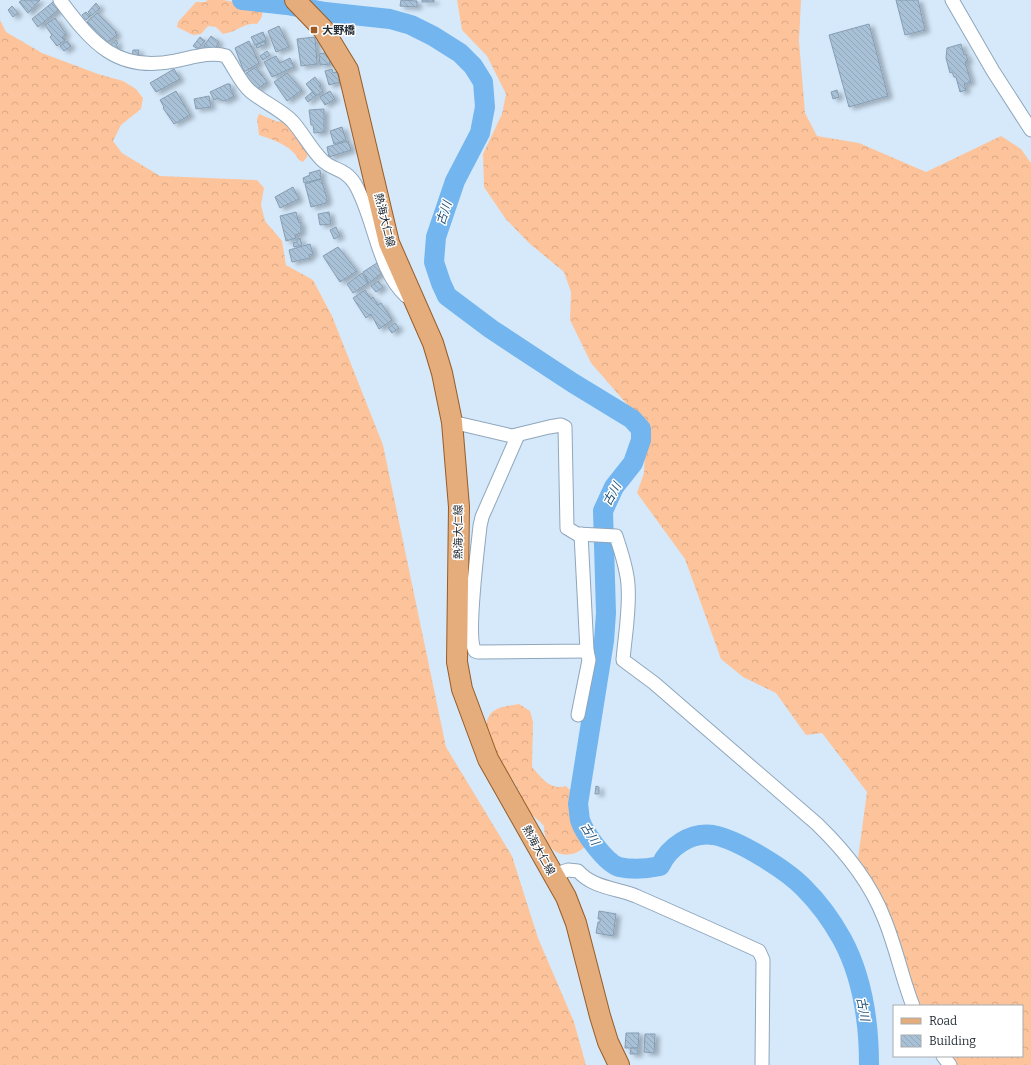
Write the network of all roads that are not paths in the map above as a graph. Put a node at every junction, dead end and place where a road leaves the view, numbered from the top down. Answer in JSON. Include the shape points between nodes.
{"nodes":[{"id":1,"x":60,"y":0,"type":"edge"},
{"id":2,"x":295,"y":0,"type":"edge"},
{"id":3,"x":952,"y":0,"type":"edge"},
{"id":4,"x":1031,"y":130,"type":"edge"},
{"id":5,"x":414,"y":303,"type":"junction"},
{"id":6,"x":452,"y":422,"type":"junction"},
{"id":7,"x":518,"y":435,"type":"junction"},
{"id":8,"x":585,"y":534,"type":"junction"},
{"id":9,"x":587,"y":651,"type":"junction"},
{"id":10,"x":578,"y":715,"type":"dead end"},
{"id":11,"x":553,"y":875,"type":"junction"},
{"id":12,"x":913,"y":1005,"type":"edge"},
{"id":13,"x":944,"y":1057,"type":"edge"},
{"id":14,"x":619,"y":1065,"type":"edge"},
{"id":15,"x":762,"y":1065,"type":"edge"},
{"id":16,"x":950,"y":1065,"type":"edge"}],
"edges":[{"from":1,"to":5,"type":"street","via":[[100,47],[127,60],[149,64],[214,54],[226,56],[250,90],[291,120],[322,160],[351,178],[362,198],[393,280]]},
{"from":2,"to":5,"type":"main road","name":"熱海大仁線","via":[[315,20],[348,70],[389,243]]},
{"from":3,"to":4,"type":"street"},
{"from":5,"to":6,"type":"main road","name":"熱海大仁線","via":[[433,343]]},
{"from":6,"to":7,"type":"street","via":[[505,436]]},
{"from":6,"to":11,"type":"main road","name":"熱海大仁線","via":[[459,507],[457,662],[462,689],[488,759]]},
{"from":7,"to":8,"type":"street","via":[[561,425],[565,427],[567,528],[571,532]]},
{"from":7,"to":9,"type":"street","via":[[482,517],[472,606],[474,648],[478,652]]},
{"from":8,"to":9,"type":"street"},
{"from":8,"to":12,"type":"street","via":[[616,536],[628,584],[623,660],[654,683],[835,841],[867,885],[884,917]]},
{"from":9,"to":10,"type":"street","via":[[589,660]]},
{"from":11,"to":14,"type":"main road","name":"熱海大仁線","via":[[566,897],[576,923],[600,1016]]},
{"from":11,"to":15,"type":"street","via":[[568,870],[578,871],[585,879],[598,885],[634,896],[759,951],[763,960]]},
{"from":13,"to":16,"type":"street"}]}
